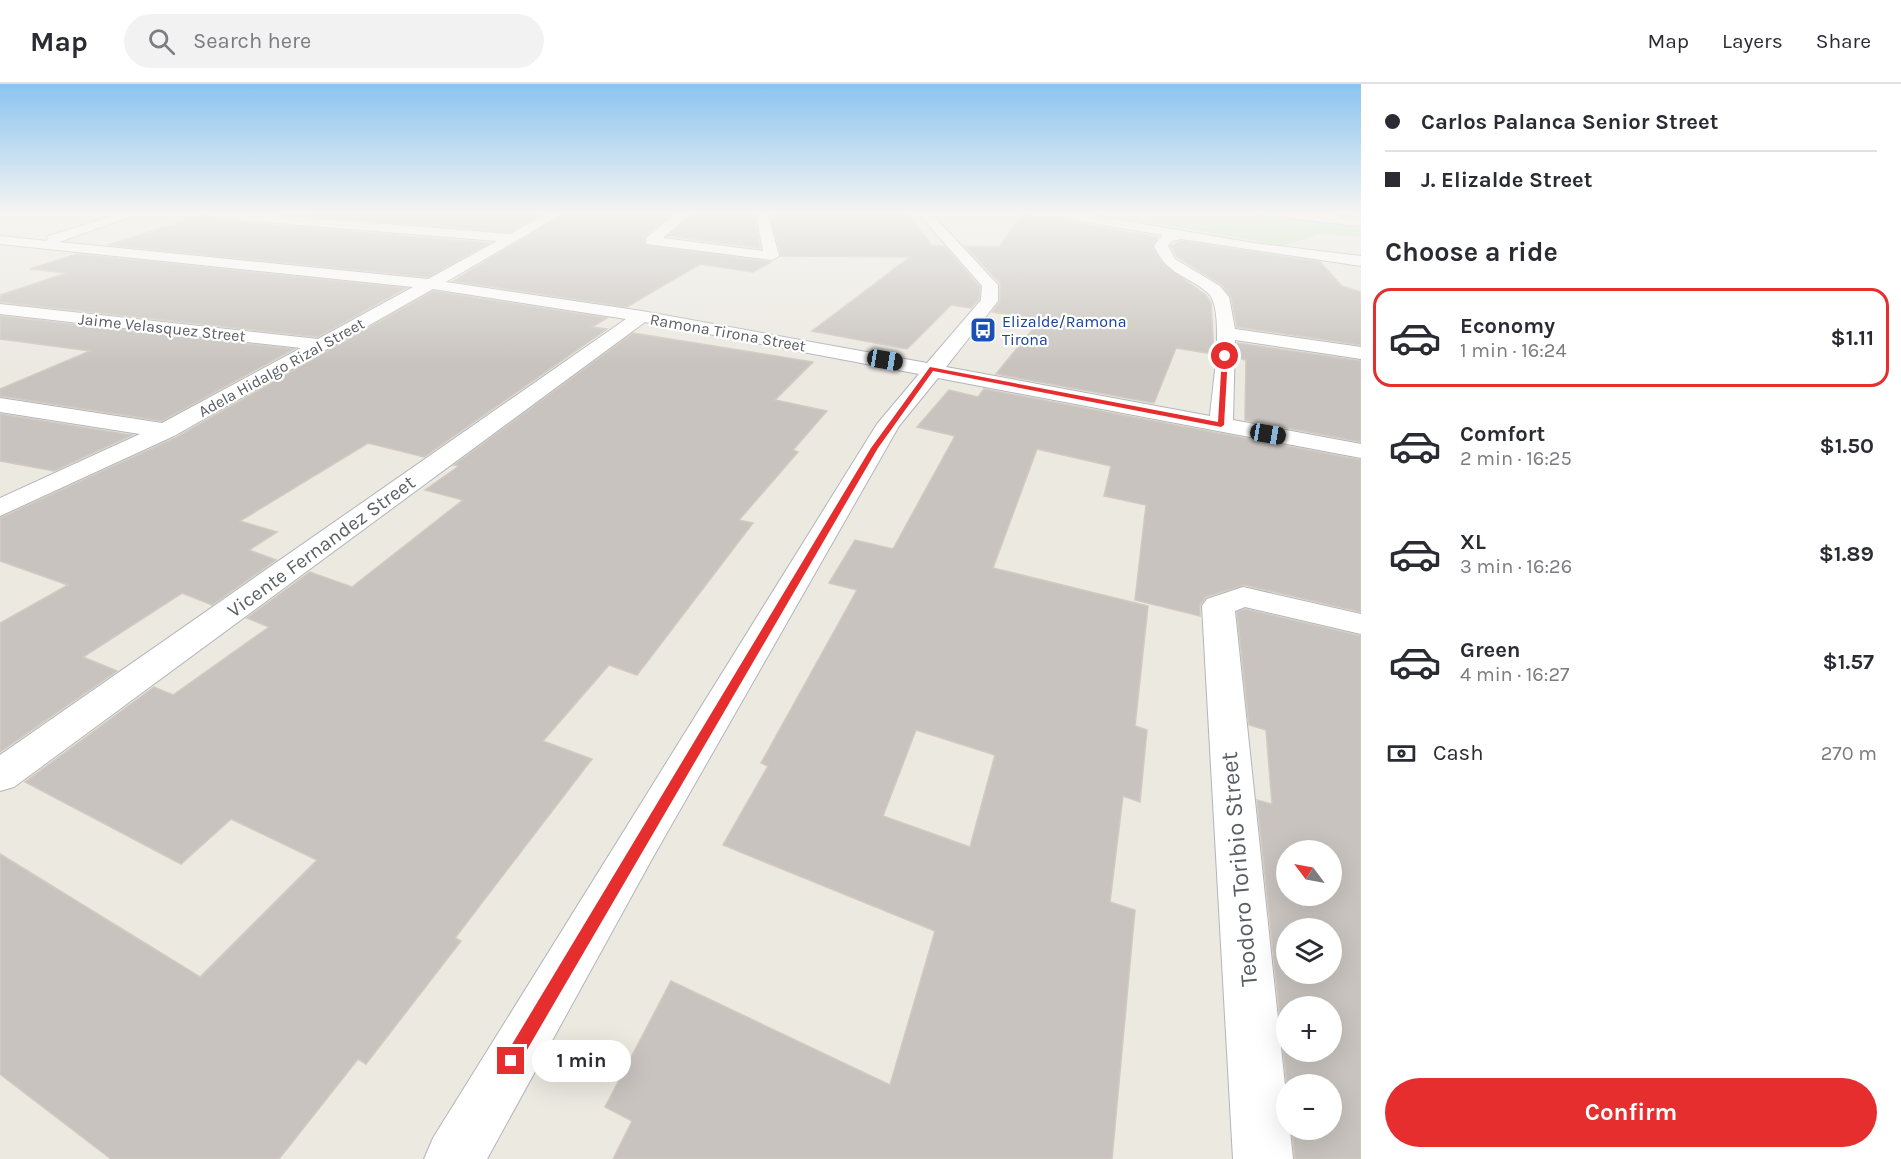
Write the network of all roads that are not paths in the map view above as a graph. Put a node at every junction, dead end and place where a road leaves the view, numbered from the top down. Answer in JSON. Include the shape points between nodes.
{"nodes":[{"id":1,"x":237,"y":264,"type":"edge"},
{"id":2,"x":466,"y":264,"type":"edge"},
{"id":3,"x":971,"y":264,"type":"edge"},
{"id":4,"x":1172,"y":264,"type":"edge"},
{"id":5,"x":430,"y":284,"type":"junction"},
{"id":6,"x":0,"y":309,"type":"edge"},
{"id":7,"x":642,"y":316,"type":"junction"},
{"id":8,"x":1226,"y":333,"type":"junction"},
{"id":9,"x":324,"y":345,"type":"junction"},
{"id":10,"x":1361,"y":353,"type":"edge"},
{"id":11,"x":944,"y":371,"type":"junction"},
{"id":12,"x":0,"y":405,"type":"edge"},
{"id":13,"x":1221,"y":425,"type":"junction"},
{"id":14,"x":166,"y":430,"type":"junction"},
{"id":15,"x":1361,"y":451,"type":"edge"},
{"id":16,"x":0,"y":508,"type":"edge"},
{"id":17,"x":1361,"y":624,"type":"edge"},
{"id":18,"x":0,"y":776,"type":"edge"},
{"id":19,"x":454,"y":1159,"type":"edge"},
{"id":20,"x":1263,"y":1159,"type":"edge"}],
"edges":[{"from":1,"to":5,"type":"street","name":"Ramona Tirona Street"},
{"from":2,"to":5,"type":"street","name":"Adela Hidalgo Rizal Street"},
{"from":3,"to":11,"type":"street","via":[[990,285],[989,301]]},
{"from":4,"to":8,"type":"street","via":[[1214,290],[1223,301]]},
{"from":5,"to":7,"type":"street","name":"Ramona Tirona Street"},
{"from":5,"to":9,"type":"street","name":"Adela Hidalgo Rizal Street"},
{"from":6,"to":9,"type":"street","name":"Jaime Velasquez Street"},
{"from":7,"to":11,"type":"street","name":"Ramona Tirona Street"},
{"from":7,"to":18,"type":"street","name":"Vicente Fernandez Street"},
{"from":8,"to":10,"type":"street"},
{"from":8,"to":13,"type":"street"},
{"from":9,"to":14,"type":"street","name":"Adela Hidalgo Rizal Street"},
{"from":11,"to":13,"type":"street","name":"Ramona Tirona Street"},
{"from":11,"to":19,"type":"street","via":[[890,424],[857,477]]},
{"from":12,"to":14,"type":"street"},
{"from":13,"to":15,"type":"street","name":"Ramona Tirona Street"},
{"from":14,"to":16,"type":"street","name":"Adela Hidalgo Rizal Street"},
{"from":17,"to":20,"type":"street","name":"Teodoro Toribio Street","via":[[1243,597],[1218,606]]}]}
